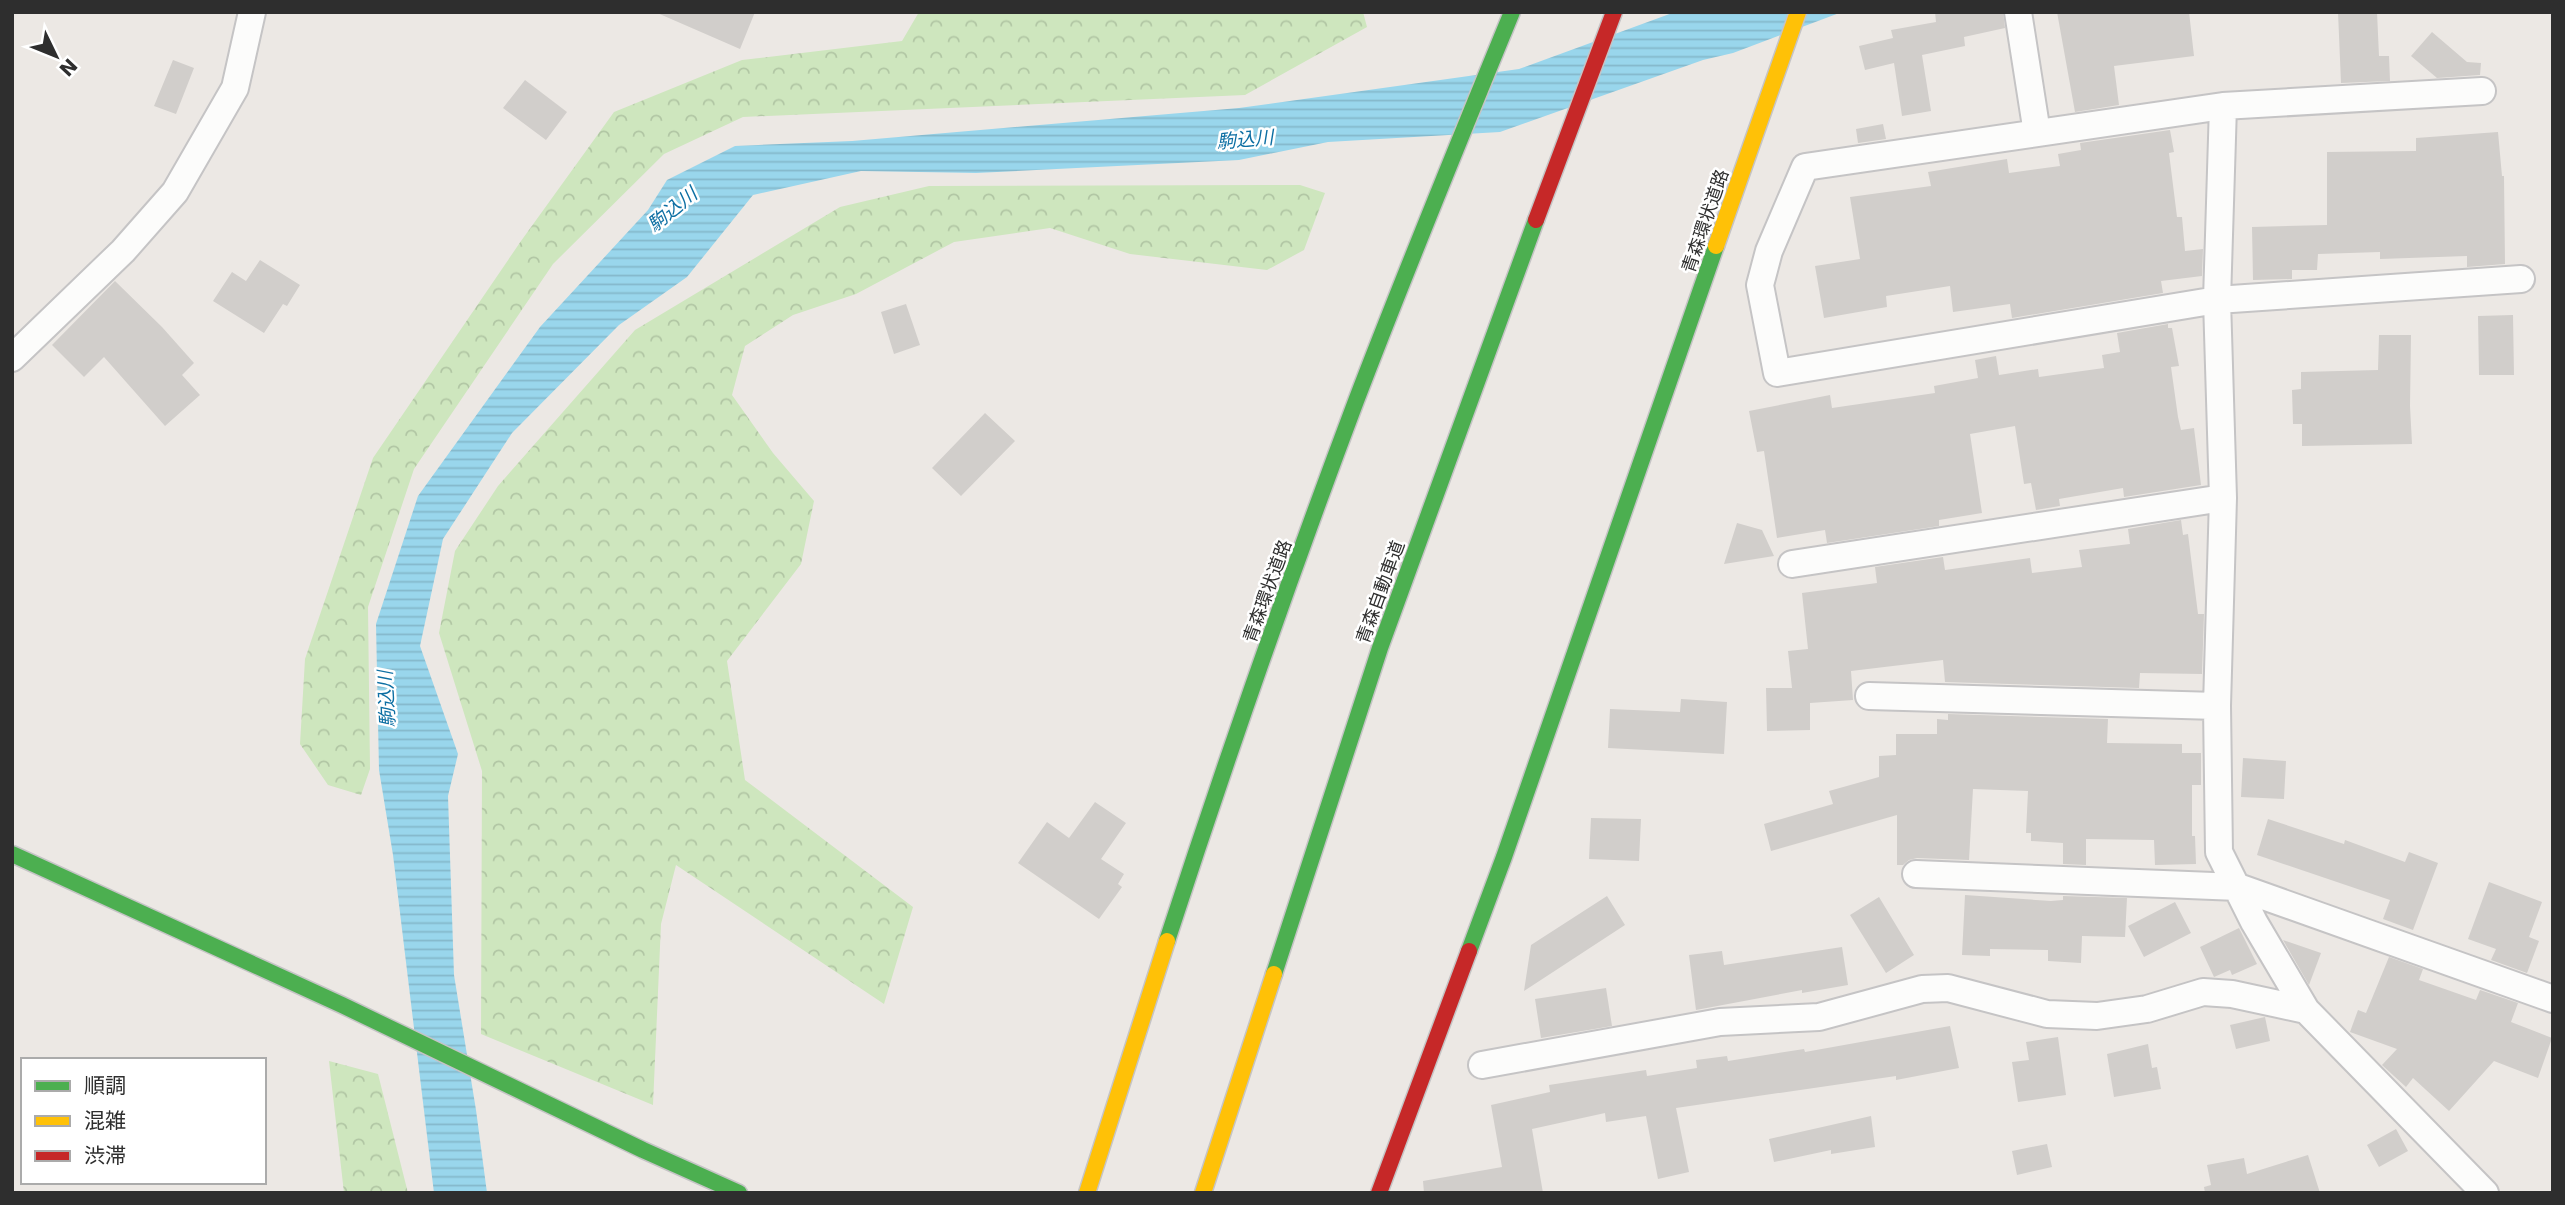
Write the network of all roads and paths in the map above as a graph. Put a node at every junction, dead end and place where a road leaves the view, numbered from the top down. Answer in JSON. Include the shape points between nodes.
{"nodes":[{"id":1,"x":252,"y":12,"type":"edge"},
{"id":2,"x":1512,"y":12,"type":"edge"},
{"id":3,"x":1614,"y":12,"type":"edge"},
{"id":4,"x":1798,"y":12,"type":"edge"},
{"id":5,"x":2018,"y":12,"type":"edge"},
{"id":6,"x":2482,"y":91,"type":"dead end"},
{"id":7,"x":2223,"y":106,"type":"junction"},
{"id":8,"x":2037,"y":133,"type":"junction"},
{"id":9,"x":2521,"y":279,"type":"dead end"},
{"id":10,"x":2217,"y":300,"type":"junction"},
{"id":11,"x":12,"y":358,"type":"edge"},
{"id":12,"x":2223,"y":498,"type":"junction"},
{"id":13,"x":1792,"y":564,"type":"dead end"},
{"id":14,"x":1869,"y":696,"type":"dead end"},
{"id":15,"x":2217,"y":706,"type":"junction"},
{"id":16,"x":12,"y":854,"type":"edge"},
{"id":17,"x":1916,"y":874,"type":"dead end"},
{"id":18,"x":2238,"y":887,"type":"junction"},
{"id":19,"x":2553,"y":999,"type":"edge"},
{"id":20,"x":2306,"y":1010,"type":"junction"},
{"id":21,"x":1482,"y":1065,"type":"dead end"},
{"id":22,"x":1205,"y":1187,"type":"edge"},
{"id":23,"x":739,"y":1193,"type":"edge"},
{"id":24,"x":1087,"y":1193,"type":"edge"},
{"id":25,"x":1379,"y":1193,"type":"edge"},
{"id":26,"x":2485,"y":1193,"type":"edge"}],
"edges":[{"from":1,"to":11,"type":"street","via":[[235,88],[175,192],[123,251]]},
{"from":2,"to":24,"type":"main road","name":"青森環状道路","via":[[1336,455],[1137,1030]]},
{"from":3,"to":22,"type":"main road","name":"青森自動車道","via":[[1380,648]]},
{"from":4,"to":25,"type":"main road","name":"青森環状道路","via":[[1509,844]]},
{"from":5,"to":8,"type":"street"},
{"from":6,"to":7,"type":"street"},
{"from":7,"to":8,"type":"street"},
{"from":7,"to":10,"type":"street"},
{"from":8,"to":10,"type":"street","via":[[1805,167],[1769,251],[1760,285],[1777,373]]},
{"from":9,"to":10,"type":"street"},
{"from":10,"to":12,"type":"street"},
{"from":12,"to":13,"type":"street"},
{"from":12,"to":15,"type":"street"},
{"from":14,"to":15,"type":"street"},
{"from":15,"to":18,"type":"street","via":[[2219,852]]},
{"from":16,"to":23,"type":"main road"},
{"from":17,"to":18,"type":"street"},
{"from":18,"to":19,"type":"street"},
{"from":18,"to":20,"type":"street"},
{"from":20,"to":21,"type":"street","via":[[2203,992],[2147,1009],[2097,1016],[2047,1014],[1948,988],[1922,989],[1819,1017],[1720,1022]]},
{"from":20,"to":26,"type":"street"}]}
